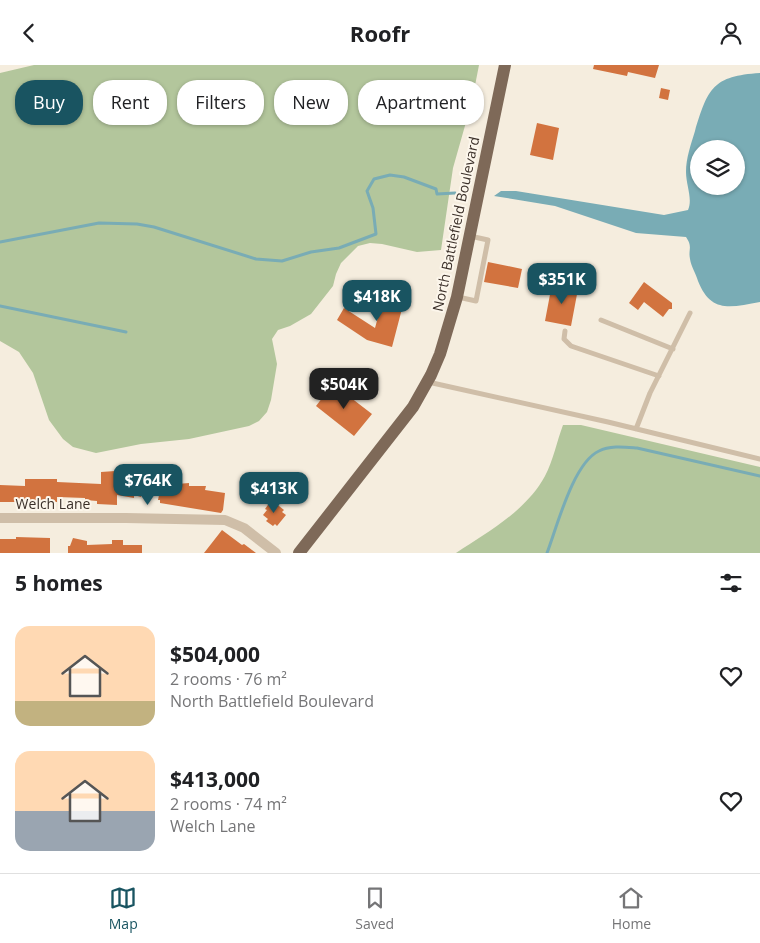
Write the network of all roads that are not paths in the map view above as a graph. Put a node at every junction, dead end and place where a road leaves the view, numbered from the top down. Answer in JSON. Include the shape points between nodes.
{"nodes":[{"id":1,"x":504,"y":65,"type":"edge"},
{"id":2,"x":469,"y":236,"type":"junction"},
{"id":3,"x":457,"y":297,"type":"junction"},
{"id":4,"x":690,"y":313,"type":"dead end"},
{"id":5,"x":601,"y":320,"type":"dead end"},
{"id":6,"x":565,"y":331,"type":"dead end"},
{"id":7,"x":673,"y":349,"type":"junction"},
{"id":8,"x":659,"y":377,"type":"junction"},
{"id":9,"x":428,"y":382,"type":"junction"},
{"id":10,"x":636,"y":429,"type":"junction"},
{"id":11,"x":760,"y":459,"type":"edge"},
{"id":12,"x":0,"y":518,"type":"edge"},
{"id":13,"x":276,"y":553,"type":"edge"},
{"id":14,"x":299,"y":553,"type":"edge"}],
"edges":[{"from":1,"to":2,"type":"main road","name":"North Battlefield Boulevard"},
{"from":2,"to":3,"type":"main road","name":"North Battlefield Boulevard"},
{"from":2,"to":3,"type":"lane","via":[[488,240],[476,301]]},
{"from":3,"to":9,"type":"main road","name":"North Battlefield Boulevard"},
{"from":4,"to":7,"type":"lane"},
{"from":5,"to":7,"type":"lane"},
{"from":6,"to":8,"type":"lane","via":[[564,339],[571,346]]},
{"from":7,"to":8,"type":"lane"},
{"from":8,"to":10,"type":"lane"},
{"from":9,"to":10,"type":"lane"},
{"from":9,"to":14,"type":"main road","name":"North Battlefield Boulevard","via":[[413,407]]},
{"from":10,"to":11,"type":"lane"},
{"from":12,"to":13,"type":"street","name":"Welch Lane","via":[[225,520],[244,528]]}]}
